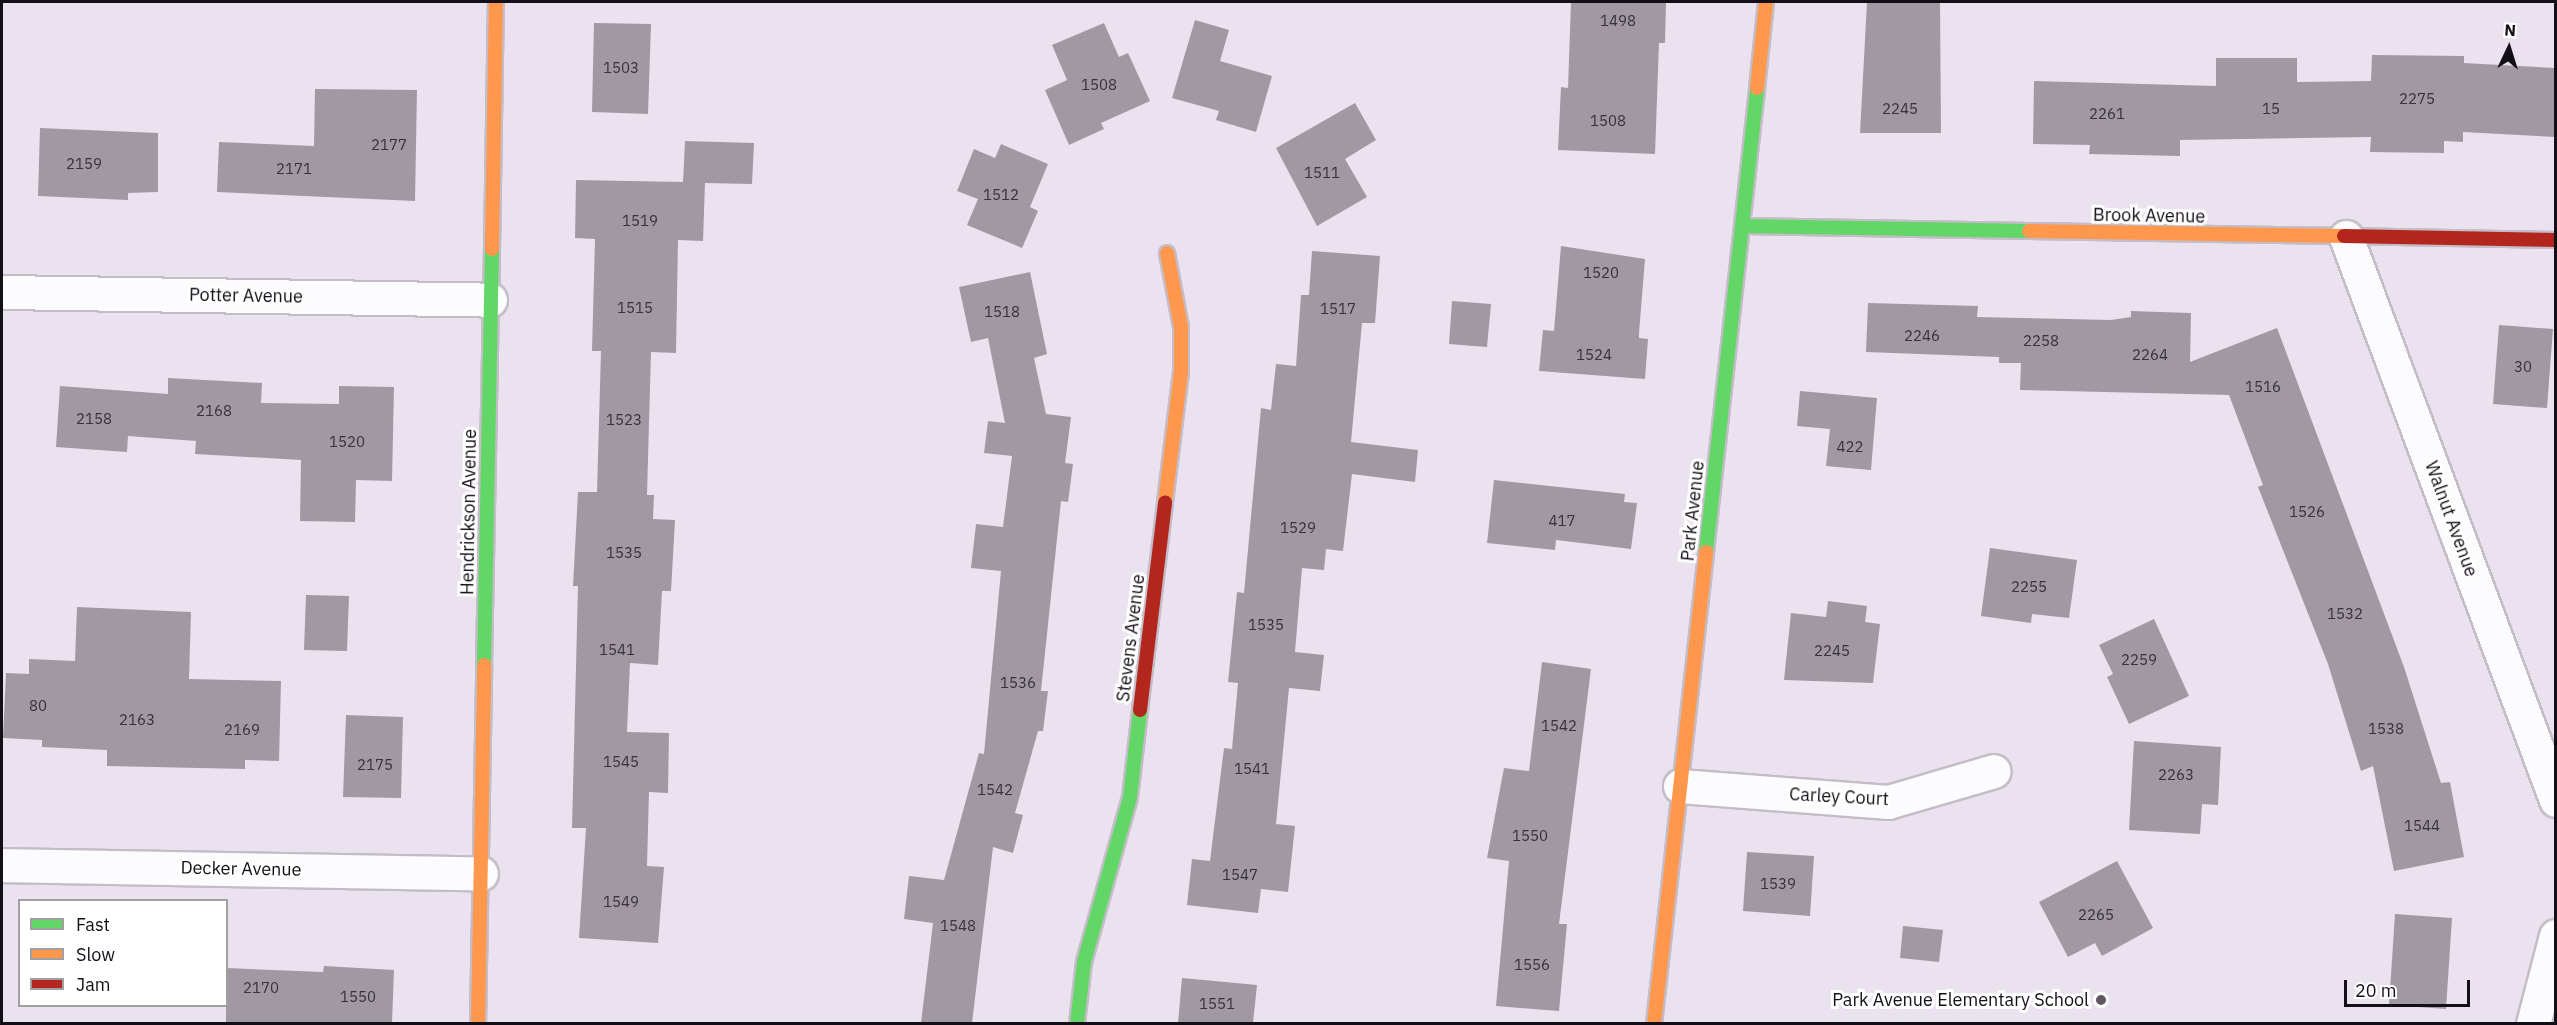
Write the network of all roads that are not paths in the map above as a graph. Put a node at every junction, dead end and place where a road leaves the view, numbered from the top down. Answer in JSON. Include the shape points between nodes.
{"nodes":[{"id":1,"x":496,"y":2,"type":"edge"},
{"id":2,"x":1766,"y":2,"type":"edge"},
{"id":3,"x":1743,"y":226,"type":"junction"},
{"id":4,"x":2346,"y":237,"type":"junction"},
{"id":5,"x":2556,"y":240,"type":"edge"},
{"id":6,"x":1167,"y":253,"type":"dead end"},
{"id":7,"x":2,"y":292,"type":"edge"},
{"id":8,"x":490,"y":300,"type":"junction"},
{"id":9,"x":1994,"y":771,"type":"dead end"},
{"id":10,"x":1680,"y":786,"type":"junction"},
{"id":11,"x":2556,"y":800,"type":"edge"},
{"id":12,"x":2,"y":865,"type":"edge"},
{"id":13,"x":481,"y":873,"type":"junction"},
{"id":14,"x":2556,"y":936,"type":"edge"},
{"id":15,"x":478,"y":1023,"type":"edge"},
{"id":16,"x":1077,"y":1023,"type":"edge"},
{"id":17,"x":1654,"y":1023,"type":"edge"},
{"id":18,"x":2533,"y":1023,"type":"edge"}],
"edges":[{"from":1,"to":8,"type":"street","name":"Hendrickson Avenue"},
{"from":2,"to":3,"type":"street","name":"Park Avenue"},
{"from":3,"to":4,"type":"street","name":"Brook Avenue"},
{"from":3,"to":10,"type":"street","name":"Park Avenue"},
{"from":4,"to":5,"type":"street","name":"Brook Avenue"},
{"from":4,"to":11,"type":"street","name":"Walnut Avenue"},
{"from":6,"to":16,"type":"street","name":"Stevens Avenue","via":[[1180,327],[1181,371],[1130,797],[1084,962]]},
{"from":7,"to":8,"type":"street","name":"Potter Avenue"},
{"from":8,"to":13,"type":"street","name":"Hendrickson Avenue"},
{"from":9,"to":10,"type":"street","name":"Carley Court","via":[[1888,802]]},
{"from":10,"to":17,"type":"street","name":"Park Avenue"},
{"from":12,"to":13,"type":"street","name":"Decker Avenue"},
{"from":13,"to":15,"type":"street","name":"Hendrickson Avenue"},
{"from":14,"to":18,"type":"street"}]}
